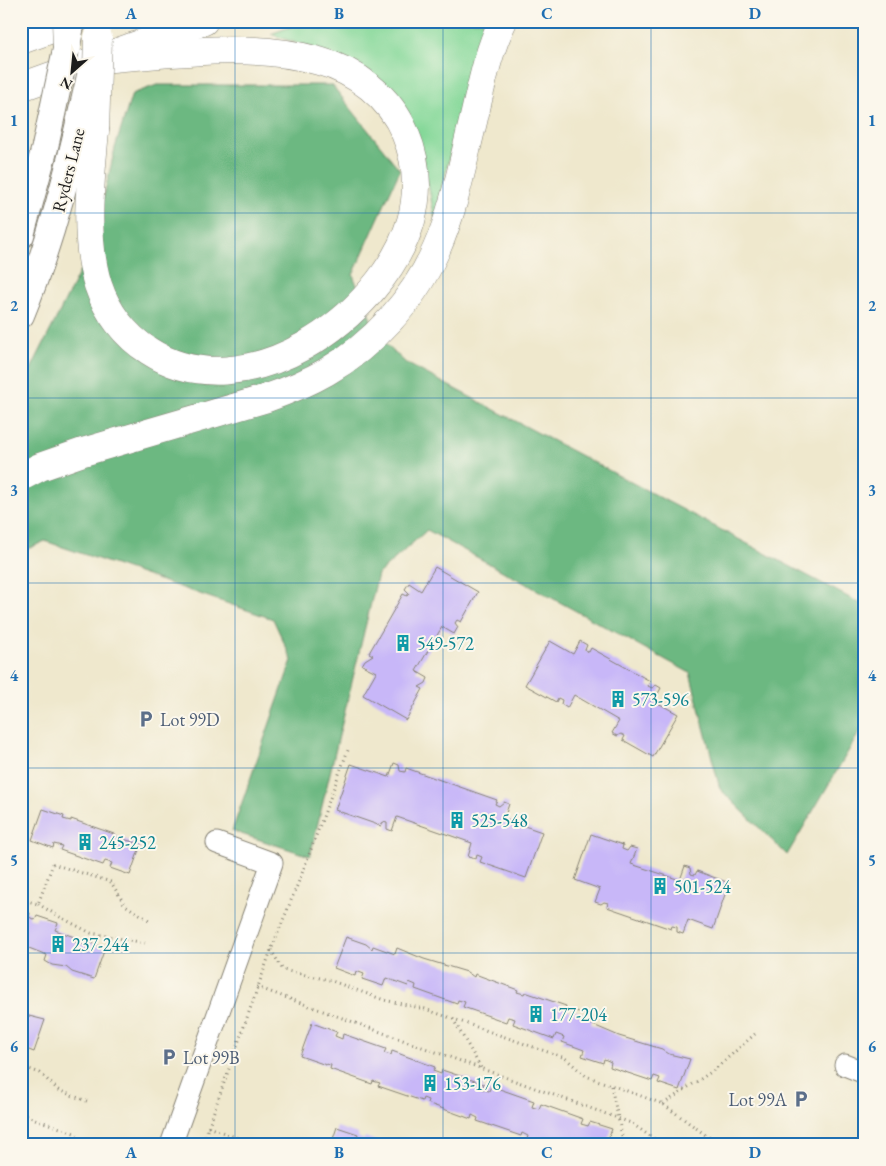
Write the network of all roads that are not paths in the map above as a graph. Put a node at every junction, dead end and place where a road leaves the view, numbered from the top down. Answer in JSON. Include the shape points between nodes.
{"nodes":[{"id":1,"x":204,"y":21,"type":"edge"},
{"id":2,"x":503,"y":21,"type":"edge"},
{"id":3,"x":70,"y":28,"type":"edge"},
{"id":4,"x":26,"y":38,"type":"edge"},
{"id":5,"x":99,"y":40,"type":"edge"},
{"id":6,"x":55,"y":75,"type":"junction"},
{"id":7,"x":21,"y":87,"type":"edge"},
{"id":8,"x":21,"y":96,"type":"edge"},
{"id":9,"x":86,"y":133,"type":"junction"},
{"id":10,"x":21,"y":235,"type":"edge"},
{"id":11,"x":21,"y":315,"type":"edge"},
{"id":12,"x":21,"y":477,"type":"edge"},
{"id":13,"x":217,"y":843,"type":"dead end"},
{"id":14,"x":845,"y":1065,"type":"dead end"},
{"id":15,"x":865,"y":1073,"type":"edge"},
{"id":16,"x":171,"y":1145,"type":"edge"}],
"edges":[{"from":1,"to":5,"type":"highway"},
{"from":2,"to":12,"type":"highway","via":[[490,54],[455,193],[436,251],[416,288],[375,335],[327,372],[289,390],[82,452]]},
{"from":3,"to":4,"type":"highway"},
{"from":3,"to":10,"type":"main road","name":"Ryders Lane","bridge":true,"via":[[45,147]]},
{"from":5,"to":6,"type":"highway"},
{"from":5,"to":9,"type":"highway","bridge":true},
{"from":5,"to":9,"type":"highway","via":[[216,51],[280,53],[336,66],[352,75],[391,109],[408,139],[416,190],[411,220],[391,265],[350,312],[320,336],[286,355],[251,368],[216,372],[183,368],[156,356],[130,337],[103,297],[91,252],[91,189]]},
{"from":6,"to":7,"type":"highway"},
{"from":6,"to":8,"type":"highway"},
{"from":9,"to":11,"type":"main road","name":"Ryders Lane"},
{"from":13,"to":16,"type":"lane","via":[[272,863]]},
{"from":14,"to":15,"type":"lane"}]}
